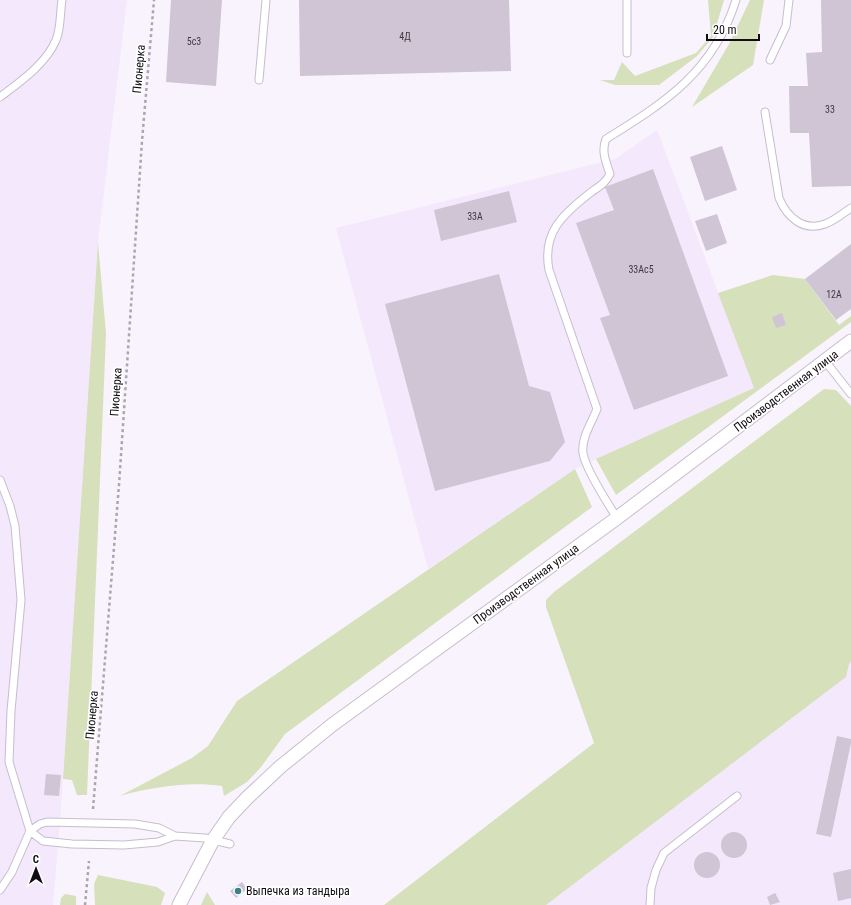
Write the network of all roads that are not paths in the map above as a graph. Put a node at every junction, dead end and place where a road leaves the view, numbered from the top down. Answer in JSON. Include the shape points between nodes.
{"nodes":[{"id":1,"x":62,"y":0,"type":"edge"},
{"id":2,"x":266,"y":0,"type":"edge"},
{"id":3,"x":627,"y":0,"type":"edge"},
{"id":4,"x":736,"y":0,"type":"edge"},
{"id":5,"x":789,"y":0,"type":"edge"},
{"id":6,"x":627,"y":53,"type":"dead end"},
{"id":7,"x":770,"y":60,"type":"dead end"},
{"id":8,"x":259,"y":80,"type":"dead end"},
{"id":9,"x":0,"y":97,"type":"edge"},
{"id":10,"x":765,"y":112,"type":"dead end"},
{"id":11,"x":851,"y":208,"type":"edge"},
{"id":12,"x":851,"y":341,"type":"edge"},
{"id":13,"x":826,"y":361,"type":"junction"},
{"id":14,"x":851,"y":394,"type":"edge"},
{"id":15,"x":0,"y":480,"type":"edge"},
{"id":16,"x":618,"y":518,"type":"junction"},
{"id":17,"x":737,"y":796,"type":"dead end"},
{"id":18,"x":30,"y":832,"type":"junction"},
{"id":19,"x":175,"y":836,"type":"junction"},
{"id":20,"x":213,"y":840,"type":"junction"},
{"id":21,"x":230,"y":844,"type":"dead end"},
{"id":22,"x":0,"y":890,"type":"edge"},
{"id":23,"x":179,"y":905,"type":"edge"},
{"id":24,"x":650,"y":905,"type":"edge"}],
"edges":[{"from":1,"to":9,"type":"lane","via":[[56,40],[23,80]]},
{"from":2,"to":8,"type":"lane"},
{"from":3,"to":6,"type":"lane"},
{"from":4,"to":16,"type":"lane","via":[[722,36],[698,70],[670,97],[606,139],[604,154],[610,174],[605,182],[570,210],[557,224],[550,237],[546,256],[549,270],[597,409],[585,437],[583,452],[586,464]]},
{"from":5,"to":7,"type":"lane","via":[[786,26]]},
{"from":10,"to":11,"type":"lane","via":[[779,198],[783,209],[790,217],[797,222],[816,226],[826,224]]},
{"from":12,"to":13,"type":"street","name":"Производственная улица"},
{"from":13,"to":14,"type":"lane"},
{"from":13,"to":16,"type":"street","name":"Производственная улица"},
{"from":15,"to":18,"type":"lane","via":[[15,526],[21,600],[9,762]]},
{"from":16,"to":20,"type":"street","name":"Производственная улица","via":[[332,725],[255,790]]},
{"from":17,"to":24,"type":"lane","via":[[664,853],[651,888]]},
{"from":18,"to":19,"type":"lane","via":[[43,841],[72,844],[138,844],[158,842]]},
{"from":18,"to":19,"type":"lane","via":[[47,822],[135,824],[159,828]]},
{"from":18,"to":22,"type":"lane","via":[[12,872]]},
{"from":19,"to":20,"type":"lane"},
{"from":20,"to":21,"type":"lane"},
{"from":20,"to":23,"type":"street","name":"Производственная улица"}]}
